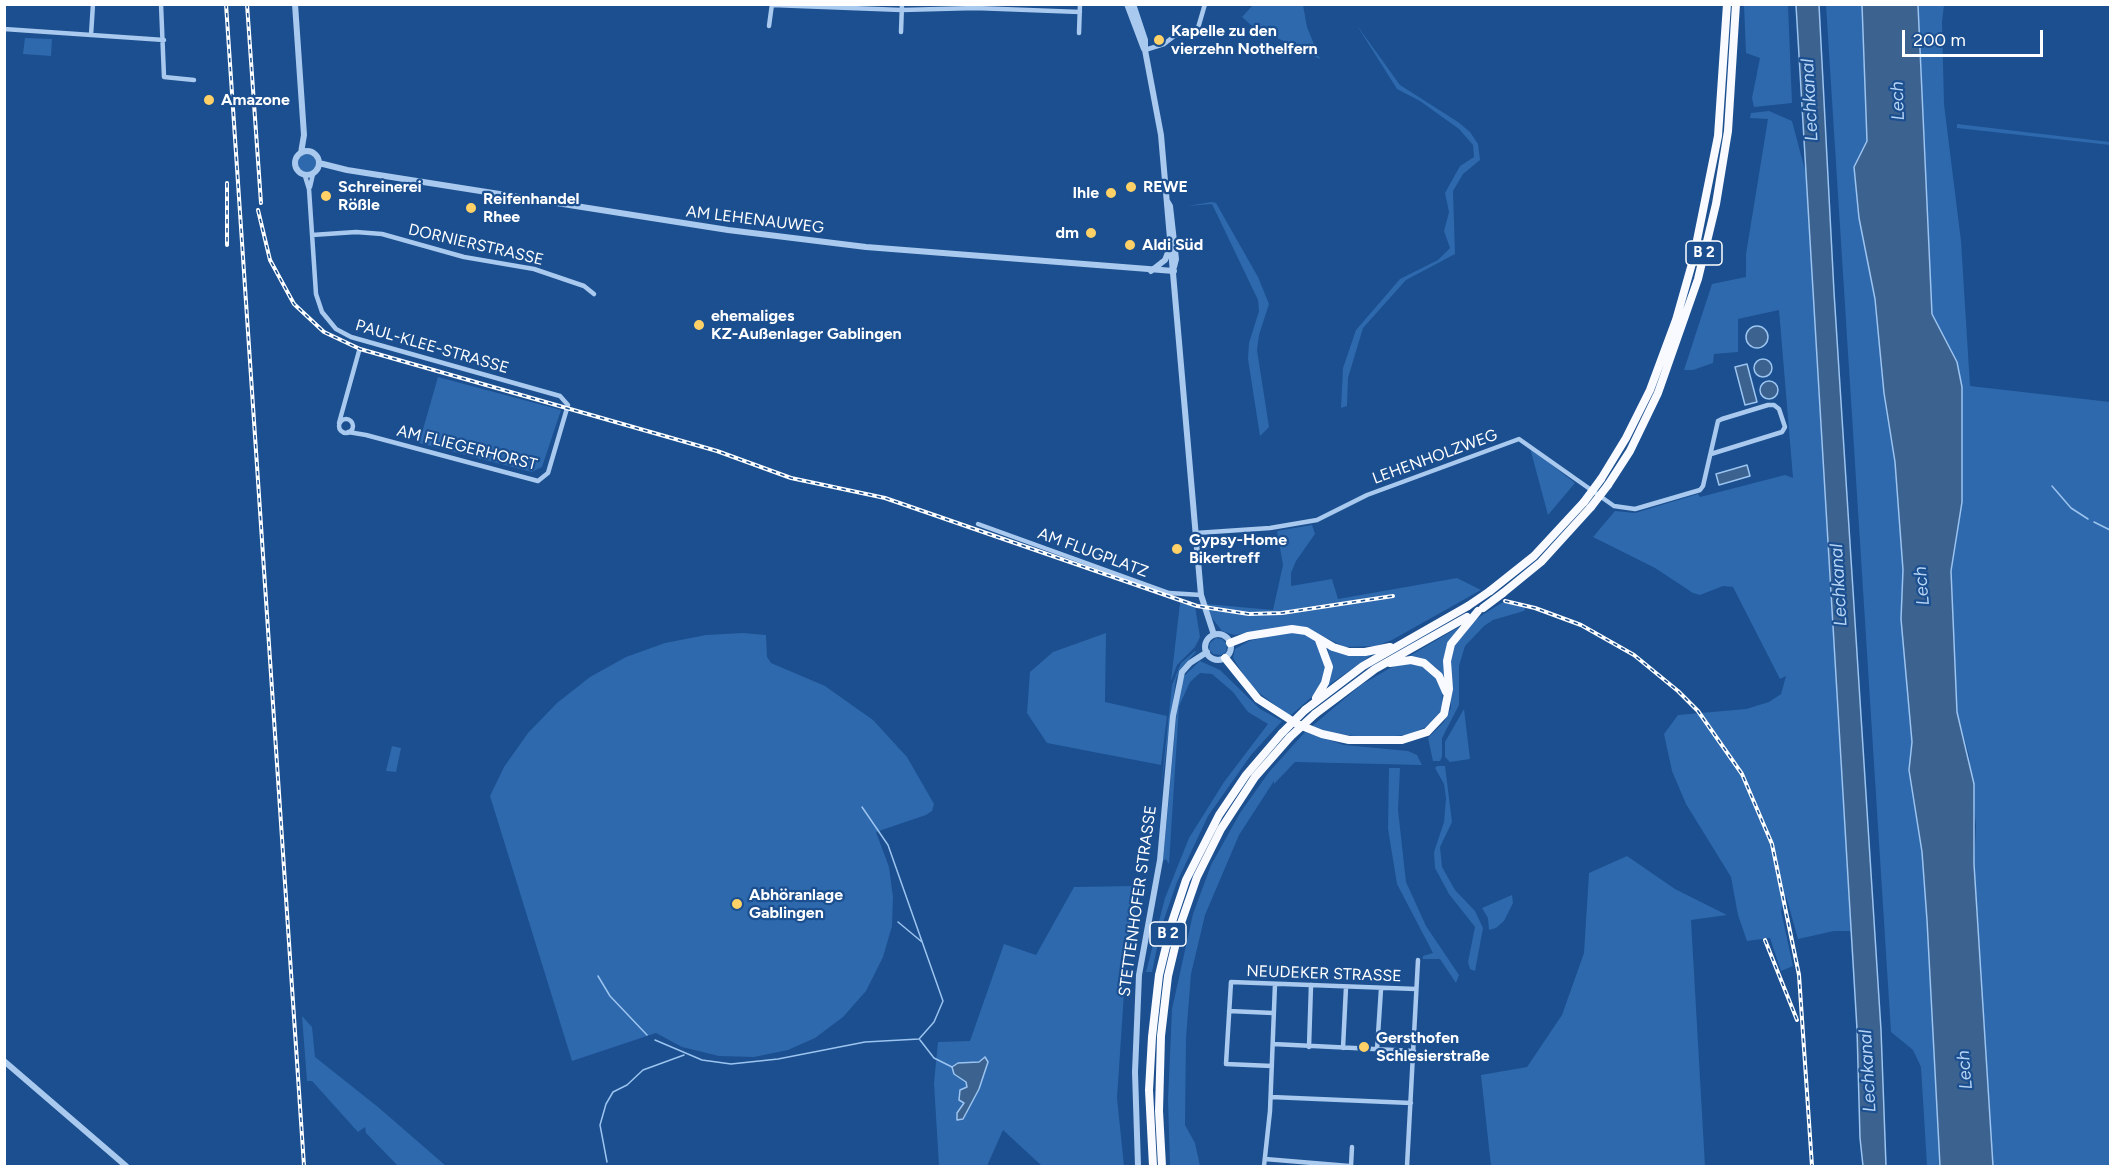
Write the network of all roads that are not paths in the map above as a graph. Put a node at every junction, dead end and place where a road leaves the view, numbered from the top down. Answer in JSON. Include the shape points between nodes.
{"nodes":[{"id":1,"x":93,"y":4,"type":"edge"},
{"id":2,"x":161,"y":4,"type":"edge"},
{"id":3,"x":296,"y":4,"type":"edge"},
{"id":4,"x":1080,"y":4,"type":"edge"},
{"id":5,"x":1127,"y":4,"type":"edge"},
{"id":6,"x":1133,"y":4,"type":"edge"},
{"id":7,"x":1205,"y":4,"type":"edge"},
{"id":8,"x":1727,"y":4,"type":"edge"},
{"id":9,"x":1736,"y":4,"type":"edge"},
{"id":10,"x":772,"y":5,"type":"edge"},
{"id":11,"x":858,"y":6,"type":"edge"},
{"id":12,"x":902,"y":7,"type":"edge"},
{"id":13,"x":1011,"y":7,"type":"edge"},
{"id":14,"x":1080,"y":12,"type":"junction"},
{"id":15,"x":769,"y":27,"type":"dead end"},
{"id":16,"x":4,"y":29,"type":"edge"},
{"id":17,"x":901,"y":32,"type":"dead end"},
{"id":18,"x":1079,"y":33,"type":"dead end"},
{"id":19,"x":91,"y":35,"type":"junction"},
{"id":20,"x":164,"y":40,"type":"junction"},
{"id":21,"x":1144,"y":50,"type":"junction"},
{"id":22,"x":194,"y":80,"type":"dead end"},
{"id":23,"x":304,"y":135,"type":"junction"},
{"id":24,"x":310,"y":152,"type":"junction"},
{"id":25,"x":301,"y":153,"type":"junction"},
{"id":26,"x":319,"y":163,"type":"junction"},
{"id":27,"x":336,"y":168,"type":"junction"},
{"id":28,"x":315,"y":172,"type":"junction"},
{"id":29,"x":305,"y":176,"type":"junction"},
{"id":30,"x":309,"y":189,"type":"junction"},
{"id":31,"x":1167,"y":200,"type":"junction"},
{"id":32,"x":312,"y":235,"type":"junction"},
{"id":33,"x":1170,"y":247,"type":"junction"},
{"id":34,"x":1174,"y":269,"type":"junction"},
{"id":35,"x":1151,"y":271,"type":"junction"},
{"id":36,"x":594,"y":294,"type":"dead end"},
{"id":37,"x":359,"y":351,"type":"dead end"},
{"id":38,"x":560,"y":396,"type":"joint"},
{"id":39,"x":346,"y":399,"type":"junction"},
{"id":40,"x":351,"y":422,"type":"junction"},
{"id":41,"x":339,"y":423,"type":"junction"},
{"id":42,"x":348,"y":432,"type":"junction"},
{"id":43,"x":366,"y":435,"type":"junction"},
{"id":44,"x":1711,"y":454,"type":"junction"},
{"id":45,"x":1605,"y":482,"type":"junction"},
{"id":46,"x":1588,"y":505,"type":"junction"},
{"id":47,"x":978,"y":524,"type":"dead end"},
{"id":48,"x":1196,"y":533,"type":"junction"},
{"id":49,"x":1201,"y":595,"type":"junction"},
{"id":50,"x":1480,"y":609,"type":"junction"},
{"id":51,"x":1214,"y":635,"type":"junction"},
{"id":52,"x":1319,"y":639,"type":"junction"},
{"id":53,"x":1230,"y":643,"type":"junction"},
{"id":54,"x":1398,"y":645,"type":"junction"},
{"id":55,"x":1207,"y":652,"type":"junction"},
{"id":56,"x":1225,"y":658,"type":"junction"},
{"id":57,"x":1383,"y":664,"type":"junction"},
{"id":58,"x":1448,"y":698,"type":"junction"},
{"id":59,"x":1312,"y":704,"type":"junction"},
{"id":60,"x":1418,"y":960,"type":"dead end"},
{"id":61,"x":1275,"y":984,"type":"junction"},
{"id":62,"x":1311,"y":986,"type":"junction"},
{"id":63,"x":1346,"y":987,"type":"junction"},
{"id":64,"x":1381,"y":988,"type":"junction"},
{"id":65,"x":1416,"y":989,"type":"junction"},
{"id":66,"x":1229,"y":1011,"type":"junction"},
{"id":67,"x":1273,"y":1013,"type":"junction"},
{"id":68,"x":1273,"y":1044,"type":"junction"},
{"id":69,"x":1309,"y":1047,"type":"junction"},
{"id":70,"x":1343,"y":1048,"type":"junction"},
{"id":71,"x":1377,"y":1050,"type":"junction"},
{"id":72,"x":1414,"y":1051,"type":"junction"},
{"id":73,"x":4,"y":1061,"type":"edge"},
{"id":74,"x":1272,"y":1066,"type":"junction"},
{"id":75,"x":1270,"y":1097,"type":"junction"},
{"id":76,"x":1411,"y":1103,"type":"junction"},
{"id":77,"x":1352,"y":1147,"type":"dead end"},
{"id":78,"x":1265,"y":1159,"type":"junction"},
{"id":79,"x":126,"y":1167,"type":"edge"},
{"id":80,"x":1138,"y":1167,"type":"edge"},
{"id":81,"x":1153,"y":1167,"type":"edge"},
{"id":82,"x":1162,"y":1167,"type":"edge"},
{"id":83,"x":1264,"y":1167,"type":"edge"},
{"id":84,"x":1350,"y":1167,"type":"edge"},
{"id":85,"x":1407,"y":1167,"type":"edge"}],
"edges":[{"from":1,"to":19,"type":"street"},
{"from":2,"to":20,"type":"street"},
{"from":3,"to":23,"type":"street"},
{"from":4,"to":14,"type":"street"},
{"from":5,"to":21,"type":"street"},
{"from":6,"to":21,"type":"street","via":[[1145,39]]},
{"from":7,"to":21,"type":"street","via":[[1198,28]]},
{"from":8,"to":45,"type":"highway","number":"B 2","via":[[1718,136],[1693,260],[1650,390]]},
{"from":9,"to":45,"type":"highway","number":"B 2","via":[[1728,131],[1698,279],[1658,393],[1635,441]]},
{"from":10,"to":11,"type":"street"},
{"from":10,"to":15,"type":"street"},
{"from":11,"to":12,"type":"street"},
{"from":12,"to":13,"type":"street"},
{"from":12,"to":17,"type":"street"},
{"from":13,"to":14,"type":"street"},
{"from":14,"to":18,"type":"street"},
{"from":16,"to":19,"type":"street"},
{"from":19,"to":20,"type":"street"},
{"from":20,"to":22,"type":"street","via":[[164,80]]},
{"from":21,"to":31,"type":"street","via":[[1161,135]]},
{"from":23,"to":24,"type":"street"},
{"from":23,"to":25,"type":"street"},
{"from":24,"to":25,"type":"street"},
{"from":24,"to":26,"type":"street"},
{"from":25,"to":29,"type":"street","via":[[295,165]]},
{"from":26,"to":27,"type":"street"},
{"from":26,"to":28,"type":"street"},
{"from":27,"to":28,"type":"street"},
{"from":27,"to":35,"type":"street","name":"AM LEHENAUWEG","via":[[790,238]]},
{"from":28,"to":29,"type":"street"},
{"from":28,"to":30,"type":"street","name":"PAUL-KLEE-STRASSE"},
{"from":29,"to":30,"type":"street","name":"PAUL-KLEE-STRASSE"},
{"from":30,"to":32,"type":"street","name":"PAUL-KLEE-STRASSE"},
{"from":31,"to":33,"type":"street"},
{"from":31,"to":34,"type":"street"},
{"from":32,"to":36,"type":"street","name":"DORNIERSTRASSE","via":[[382,234],[464,257],[534,270],[584,286]]},
{"from":32,"to":38,"type":"street","name":"PAUL-KLEE-STRASSE","via":[[319,304],[342,334]]},
{"from":33,"to":34,"type":"street"},
{"from":33,"to":35,"type":"street","via":[[1165,260]]},
{"from":34,"to":35,"type":"street","name":"AM LEHENAUWEG"},
{"from":34,"to":48,"type":"street"},
{"from":37,"to":39,"type":"street"},
{"from":38,"to":43,"type":"street","name":"AM FLIEGERHORST","via":[[567,401],[568,409],[548,473],[538,481]]},
{"from":39,"to":40,"type":"street"},
{"from":39,"to":41,"type":"street"},
{"from":40,"to":41,"type":"street","via":[[345,419]]},
{"from":40,"to":42,"type":"street"},
{"from":40,"to":43,"type":"street","name":"AM FLIEGERHORST"},
{"from":41,"to":42,"type":"street","via":[[341,431]]},
{"from":42,"to":43,"type":"street","name":"AM FLIEGERHORST"},
{"from":44,"to":44,"type":"street","name":"LEHENHOLZWEG","via":[[1782,432],[1785,427],[1779,409],[1768,405],[1718,421]]},
{"from":44,"to":48,"type":"street","name":"LEHENHOLZWEG","via":[[1700,490],[1625,509],[1614,506],[1519,439],[1367,495],[1317,520]]},
{"from":45,"to":46,"type":"highway","number":"B 2","bridge":true},
{"from":46,"to":50,"type":"highway","number":"B 2","bridge":true,"via":[[1541,562]]},
{"from":46,"to":54,"type":"highway","number":"B 2","bridge":true,"via":[[1490,591]]},
{"from":47,"to":49,"type":"street","name":"AM FLUGPLATZ","via":[[1169,593]]},
{"from":48,"to":49,"type":"street"},
{"from":49,"to":51,"type":"street"},
{"from":50,"to":57,"type":"highway","number":"B 2"},
{"from":50,"to":58,"type":"highway","via":[[1451,644],[1447,661]]},
{"from":51,"to":53,"type":"street","via":[[1224,635]]},
{"from":51,"to":55,"type":"street","via":[[1206,644]]},
{"from":52,"to":53,"type":"highway","via":[[1302,630],[1288,629]]},
{"from":52,"to":54,"type":"highway","via":[[1349,652]]},
{"from":52,"to":59,"type":"highway","via":[[1328,660],[1328,674]]},
{"from":53,"to":56,"type":"street"},
{"from":54,"to":59,"type":"highway","number":"B 2","via":[[1353,672]]},
{"from":55,"to":56,"type":"street","via":[[1213,658]]},
{"from":55,"to":80,"type":"street","name":"STETTENHOFER STRASSE","via":[[1182,672],[1173,716],[1160,860],[1138,986]]},
{"from":56,"to":58,"type":"highway","via":[[1258,699],[1280,715],[1322,734],[1349,740],[1391,742],[1422,734],[1440,721]]},
{"from":57,"to":58,"type":"highway","via":[[1404,660],[1424,663],[1439,676]]},
{"from":57,"to":82,"type":"highway","number":"B 2","bridge":true,"via":[[1315,714],[1255,777],[1221,829],[1197,877],[1168,976],[1161,1036]]},
{"from":59,"to":81,"type":"highway","number":"B 2","bridge":true,"via":[[1246,775],[1218,815],[1186,880],[1159,975],[1152,1037]]},
{"from":60,"to":65,"type":"street"},
{"from":61,"to":62,"type":"street","name":"NEUDEKER STRASSE"},
{"from":61,"to":66,"type":"street","name":"NEUDEKER STRASSE","via":[[1231,982]]},
{"from":61,"to":67,"type":"street"},
{"from":62,"to":63,"type":"street","name":"NEUDEKER STRASSE"},
{"from":62,"to":69,"type":"street"},
{"from":63,"to":64,"type":"street","name":"NEUDEKER STRASSE"},
{"from":63,"to":70,"type":"street"},
{"from":64,"to":65,"type":"street","name":"NEUDEKER STRASSE"},
{"from":64,"to":71,"type":"street"},
{"from":65,"to":72,"type":"street"},
{"from":66,"to":67,"type":"street"},
{"from":66,"to":74,"type":"street","via":[[1226,1064]]},
{"from":67,"to":68,"type":"street"},
{"from":68,"to":69,"type":"street"},
{"from":68,"to":74,"type":"street"},
{"from":69,"to":70,"type":"street"},
{"from":70,"to":71,"type":"street"},
{"from":71,"to":72,"type":"street"},
{"from":72,"to":76,"type":"street"},
{"from":73,"to":79,"type":"street"},
{"from":74,"to":75,"type":"street"},
{"from":75,"to":76,"type":"street"},
{"from":75,"to":78,"type":"street"},
{"from":76,"to":85,"type":"street"},
{"from":77,"to":84,"type":"street"},
{"from":78,"to":83,"type":"street"},
{"from":78,"to":84,"type":"street"}]}
